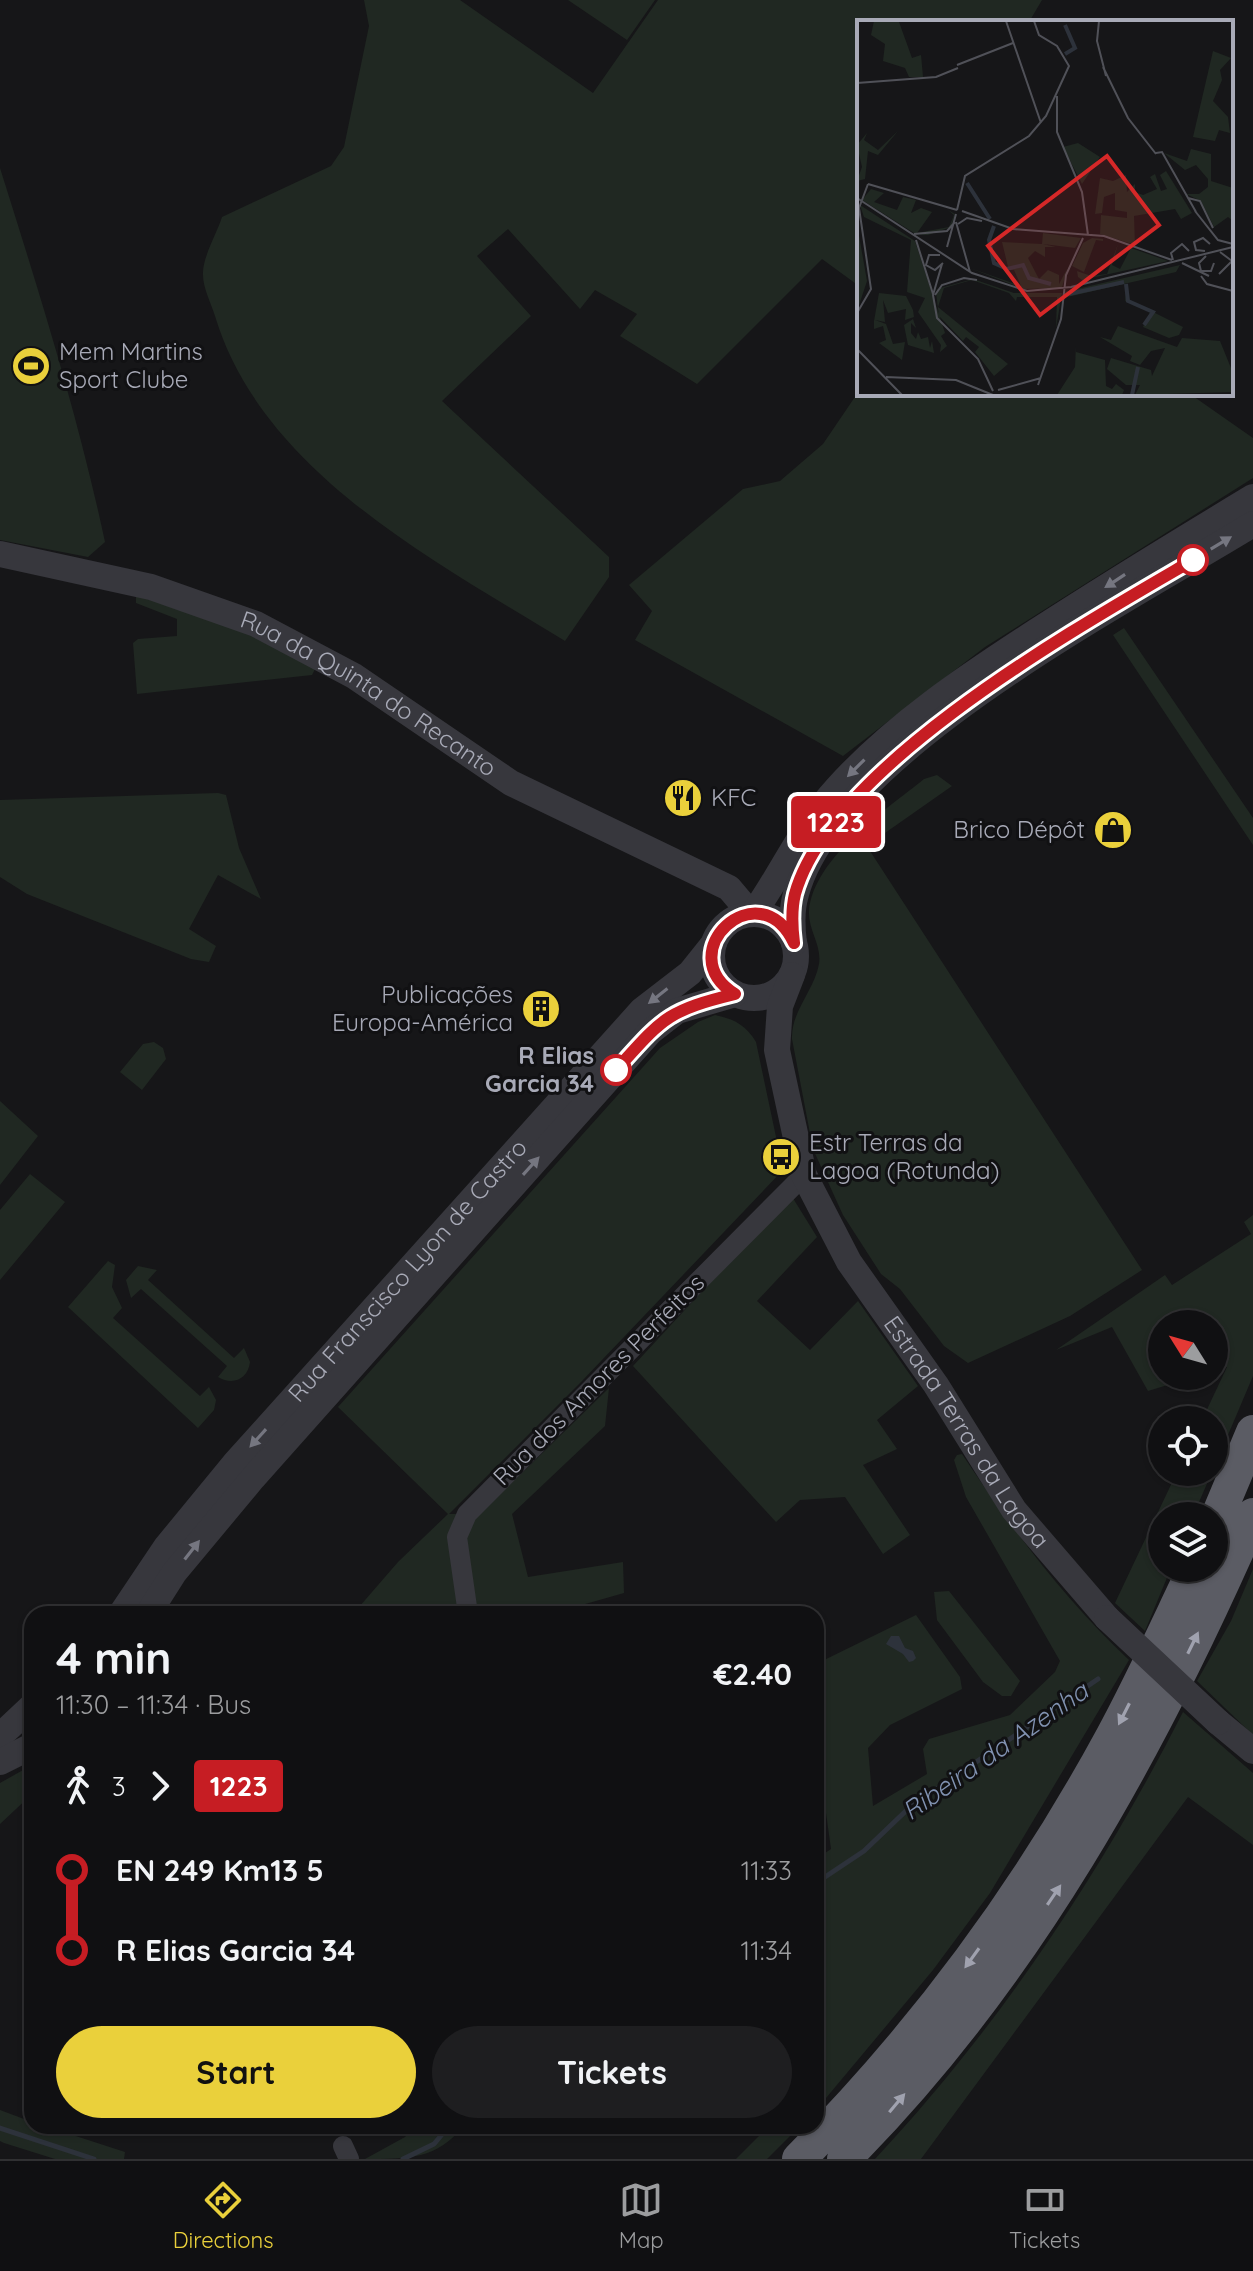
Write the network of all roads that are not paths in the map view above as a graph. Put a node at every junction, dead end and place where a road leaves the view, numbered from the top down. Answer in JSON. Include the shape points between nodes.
{"nodes":[{"id":1,"x":1253,"y":497,"type":"edge"},
{"id":2,"x":1253,"y":524,"type":"edge"},
{"id":3,"x":0,"y":554,"type":"edge"},
{"id":4,"x":784,"y":866,"type":"junction"},
{"id":5,"x":723,"y":885,"type":"junction"},
{"id":6,"x":752,"y":914,"type":"junction"},
{"id":7,"x":720,"y":934,"type":"junction"},
{"id":8,"x":794,"y":943,"type":"junction"},
{"id":9,"x":792,"y":975,"type":"junction"},
{"id":10,"x":737,"y":995,"type":"junction"},
{"id":11,"x":777,"y":1050,"type":"junction"},
{"id":12,"x":804,"y":1175,"type":"junction"},
{"id":13,"x":1253,"y":1432,"type":"edge"},
{"id":14,"x":1224,"y":1502,"type":"edge"},
{"id":15,"x":1253,"y":1515,"type":"edge"},
{"id":16,"x":1188,"y":1582,"type":"edge"},
{"id":17,"x":126,"y":1606,"type":"edge"},
{"id":18,"x":153,"y":1606,"type":"edge"},
{"id":19,"x":467,"y":1606,"type":"edge"},
{"id":20,"x":24,"y":1714,"type":"edge"},
{"id":21,"x":0,"y":1736,"type":"edge"},
{"id":22,"x":24,"y":1750,"type":"edge"},
{"id":23,"x":1253,"y":1751,"type":"edge"},
{"id":24,"x":0,"y":1762,"type":"edge"},
{"id":25,"x":799,"y":2159,"type":"edge"},
{"id":26,"x":844,"y":2159,"type":"edge"}],
"edges":[{"from":1,"to":4,"type":"street","one_way":true,"via":[[1142,563],[915,717],[834,791]]},
{"from":8,"to":2,"type":"street","one_way":true,"via":[[793,910],[802,876],[841,815],[905,749],[1089,623]]},
{"from":3,"to":5,"type":"street","name":"Rua da Quinta do Recanto","via":[[151,587],[256,624],[354,676],[511,783]]},
{"from":4,"to":5,"type":"street","via":[[764,884]]},
{"from":4,"to":6,"type":"street"},
{"from":5,"to":6,"type":"street","name":"Rua da Quinta do Recanto"},
{"from":5,"to":7,"type":"street","via":[[728,904]]},
{"from":6,"to":7,"type":"street"},
{"from":6,"to":8,"type":"street","via":[[775,919]]},
{"from":7,"to":10,"type":"street","via":[[712,955],[717,977]]},
{"from":7,"to":17,"type":"street","name":"Rua Franscisco Lyon de Castro","one_way":true,"via":[[690,973],[631,1021],[235,1463],[166,1547]]},
{"from":8,"to":9,"type":"street"},
{"from":9,"to":10,"type":"street","via":[[766,997]]},
{"from":9,"to":11,"type":"street","name":"Estrada Terras da Lagoa","via":[[780,1006]]},
{"from":10,"to":11,"type":"street","name":"Estrada Terras da Lagoa","via":[[762,1016]]},
{"from":18,"to":10,"type":"street","name":"Rua Franscisco Lyon de Castro","one_way":true,"via":[[232,1501],[650,1032],[685,1007]]},
{"from":11,"to":12,"type":"street","name":"Estrada Terras da Lagoa"},
{"from":12,"to":19,"type":"street","name":"Rua dos Amores Perfeitos","via":[[467,1514],[457,1537]]},
{"from":12,"to":23,"type":"street","name":"Estrada Terras da Lagoa","bridge":true,"via":[[849,1262],[936,1385],[1014,1510],[1107,1618]]},
{"from":13,"to":14,"type":"highway"},
{"from":26,"to":15,"type":"highway","one_way":true,"via":[[969,2015],[1068,1875],[1157,1719]]},
{"from":16,"to":25,"type":"highway","one_way":true,"via":[[1112,1738],[1012,1902],[917,2030]]},
{"from":20,"to":21,"type":"street"},
{"from":22,"to":24,"type":"street"}]}
